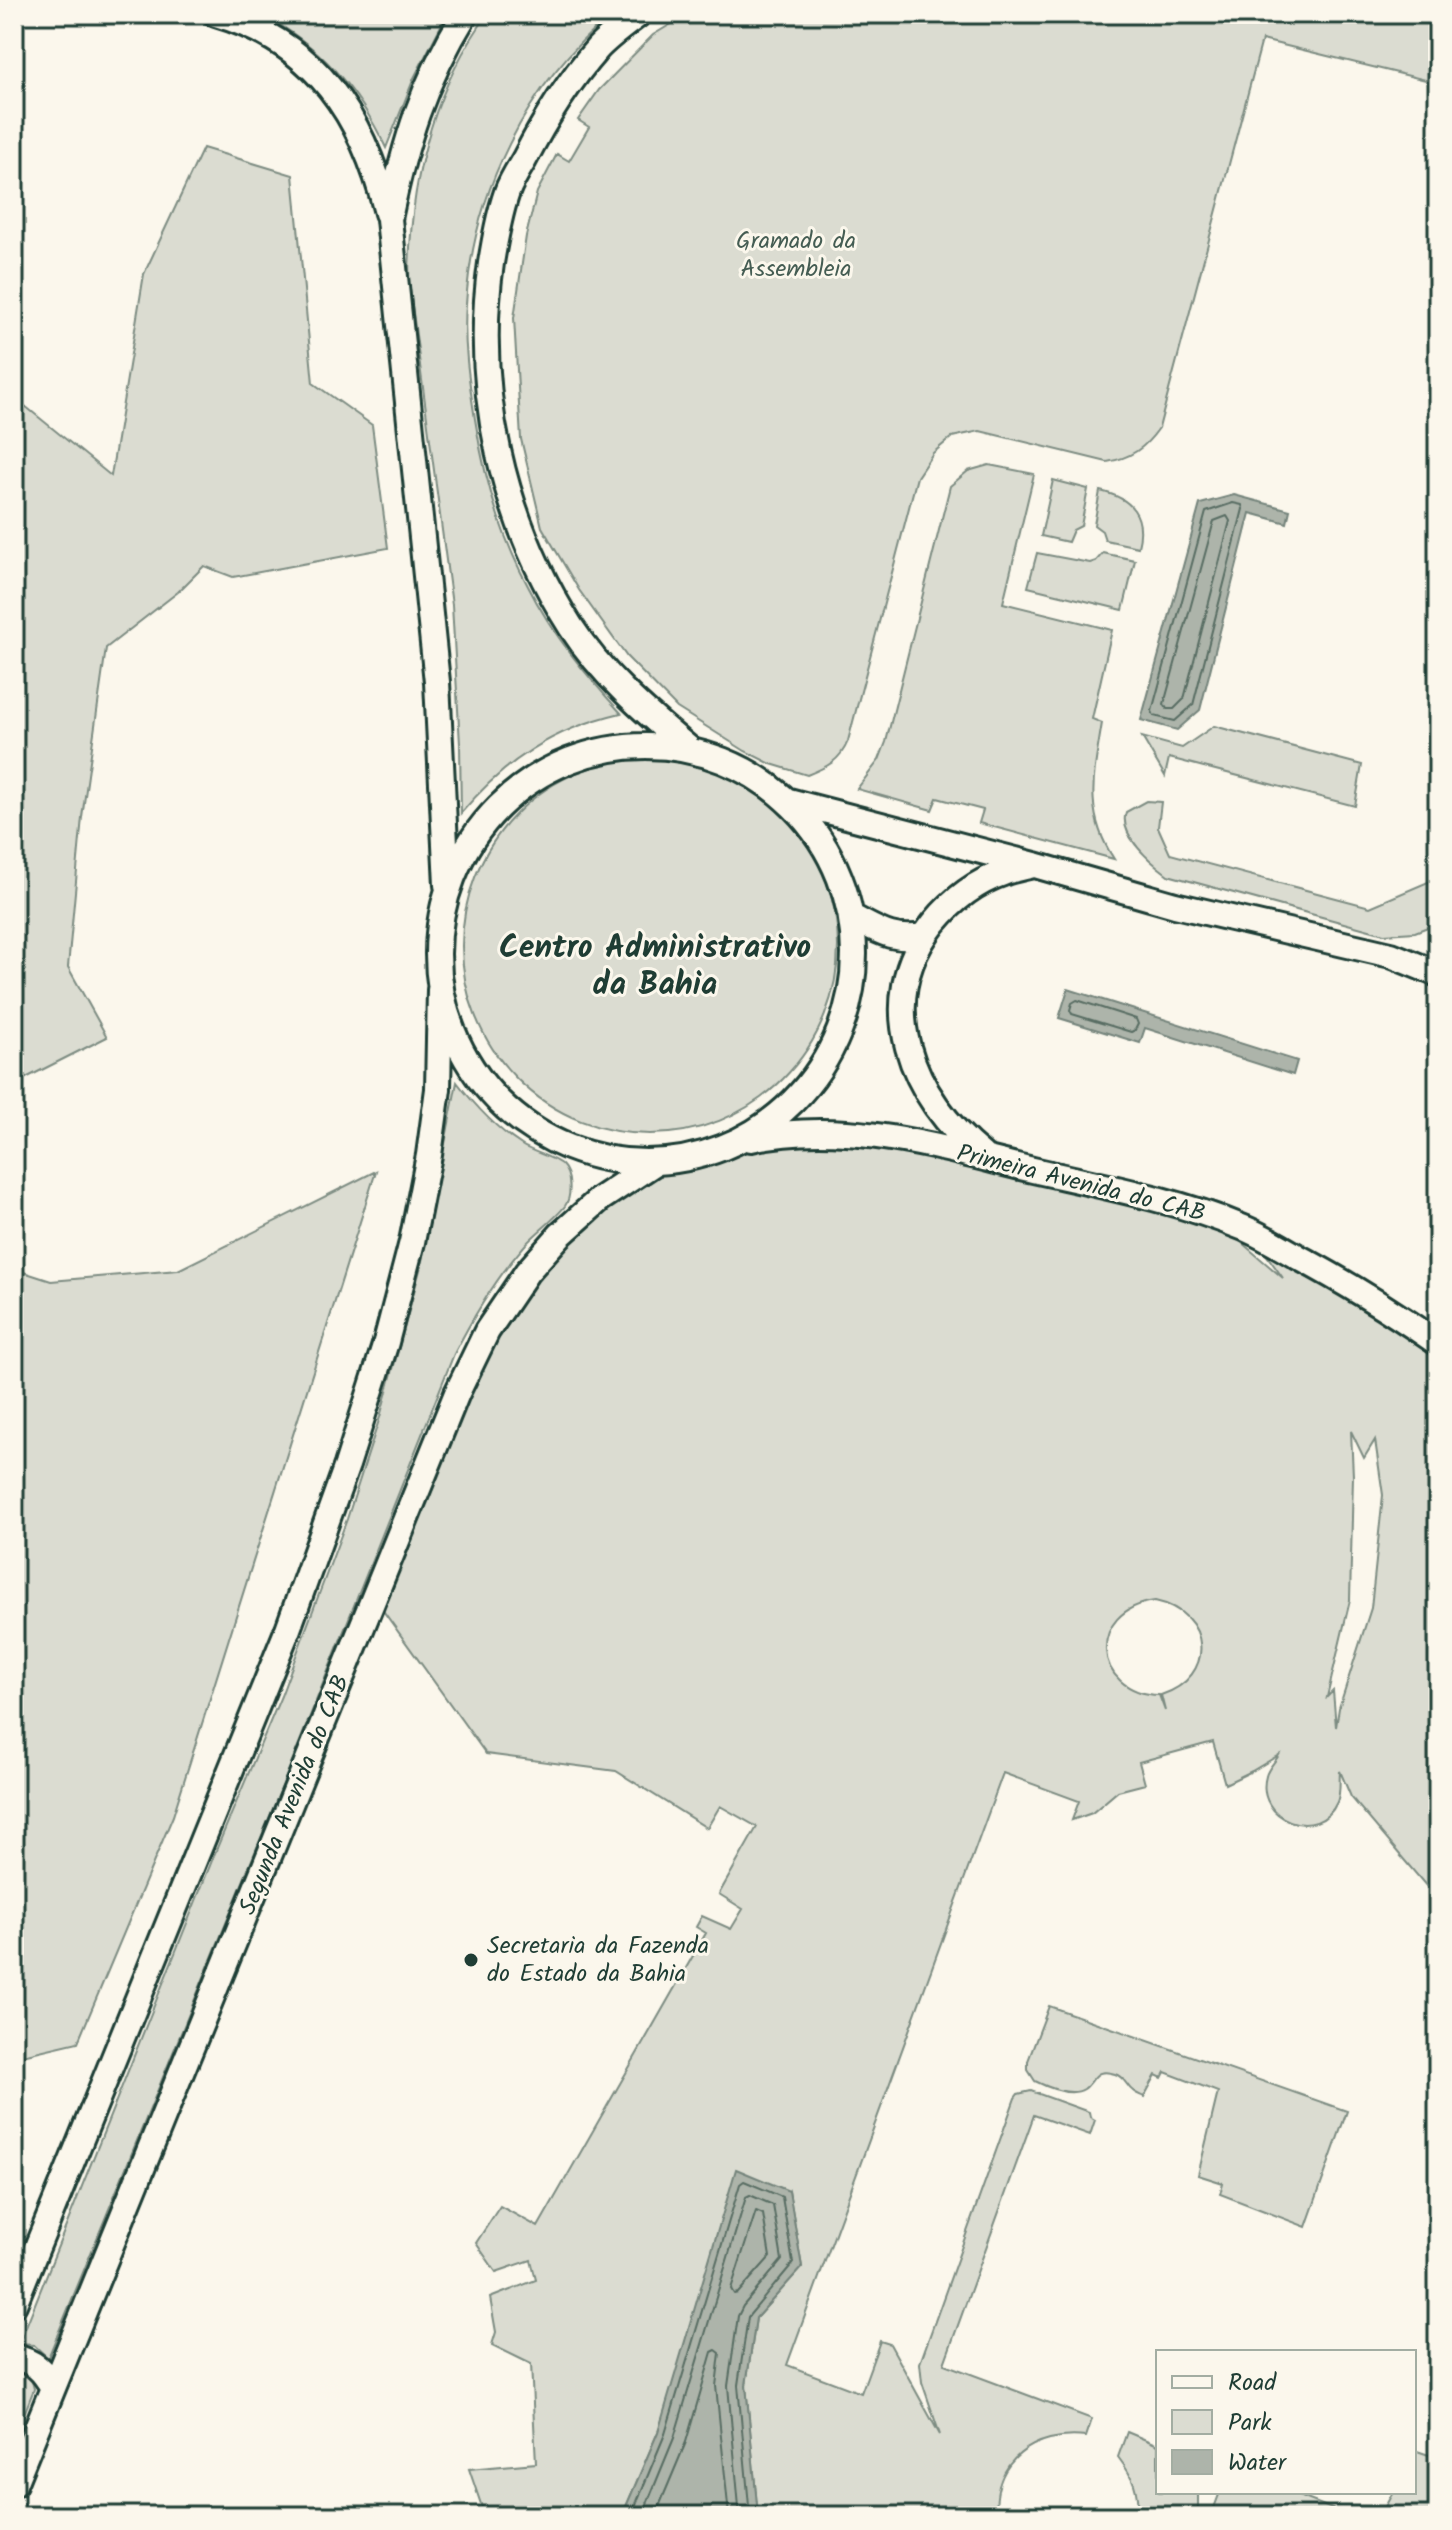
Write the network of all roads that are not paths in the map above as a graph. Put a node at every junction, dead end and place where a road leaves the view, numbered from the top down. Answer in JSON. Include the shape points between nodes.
{"nodes":[{"id":1,"x":216,"y":14,"type":"edge"},
{"id":2,"x":465,"y":14,"type":"edge"},
{"id":3,"x":639,"y":14,"type":"edge"},
{"id":4,"x":389,"y":219,"type":"junction"},
{"id":5,"x":688,"y":748,"type":"junction"},
{"id":6,"x":789,"y":801,"type":"junction"},
{"id":7,"x":1035,"y":865,"type":"junction"},
{"id":8,"x":447,"y":888,"type":"junction"},
{"id":9,"x":852,"y":917,"type":"junction"},
{"id":10,"x":924,"y":936,"type":"junction"},
{"id":11,"x":1438,"y":974,"type":"edge"},
{"id":12,"x":440,"y":990,"type":"junction"},
{"id":13,"x":741,"y":1141,"type":"junction"},
{"id":14,"x":987,"y":1159,"type":"junction"},
{"id":15,"x":656,"y":1162,"type":"junction"},
{"id":16,"x":1438,"y":1343,"type":"edge"},
{"id":17,"x":14,"y":2304,"type":"edge"},
{"id":18,"x":14,"y":2357,"type":"edge"},
{"id":19,"x":53,"y":2388,"type":"junction"},
{"id":20,"x":14,"y":2484,"type":"edge"}],
"edges":[{"from":1,"to":4,"type":"main road","via":[[274,39],[327,84],[361,133]]},
{"from":2,"to":4,"type":"main road","via":[[418,104]]},
{"from":3,"to":5,"type":"main road","via":[[599,47],[567,88],[508,190],[485,303],[485,367],[511,502],[535,562],[572,628],[626,695]]},
{"from":4,"to":8,"type":"main road","via":[[437,682]]},
{"from":5,"to":6,"type":"main road","via":[[734,764]]},
{"from":5,"to":8,"type":"main road","via":[[627,745],[568,759],[515,789],[474,834]]},
{"from":6,"to":7,"type":"main road"},
{"from":6,"to":9,"type":"main road","via":[[830,854]]},
{"from":7,"to":10,"type":"main road","via":[[972,888]]},
{"from":7,"to":11,"type":"main road","via":[[1175,905],[1391,955]]},
{"from":8,"to":12,"type":"main road","via":[[437,939]]},
{"from":9,"to":10,"type":"main road","via":[[895,938]]},
{"from":9,"to":13,"type":"main road","via":[[854,983],[834,1047],[795,1102]]},
{"from":10,"to":14,"type":"main road","via":[[901,1006],[907,1046],[940,1112]]},
{"from":12,"to":15,"type":"main road","via":[[461,1049],[481,1081],[516,1116],[558,1143],[606,1158]]},
{"from":12,"to":17,"type":"main road","via":[[438,1089],[412,1242],[347,1465],[284,1640]]},
{"from":13,"to":14,"type":"main road","name":"Primeira Avenida do CAB","via":[[785,1132],[845,1132]]},
{"from":13,"to":15,"type":"main road","via":[[700,1156]]},
{"from":14,"to":16,"type":"main road","name":"Primeira Avenida do CAB","via":[[1129,1191],[1248,1229],[1353,1286]]},
{"from":15,"to":19,"type":"main road","name":"Segunda Avenida do CAB","via":[[600,1199],[560,1235],[527,1272],[475,1355]]},
{"from":18,"to":19,"type":"main road","via":[[40,2367]]},
{"from":19,"to":20,"type":"main road","name":"Segunda Avenida do CAB"}]}
